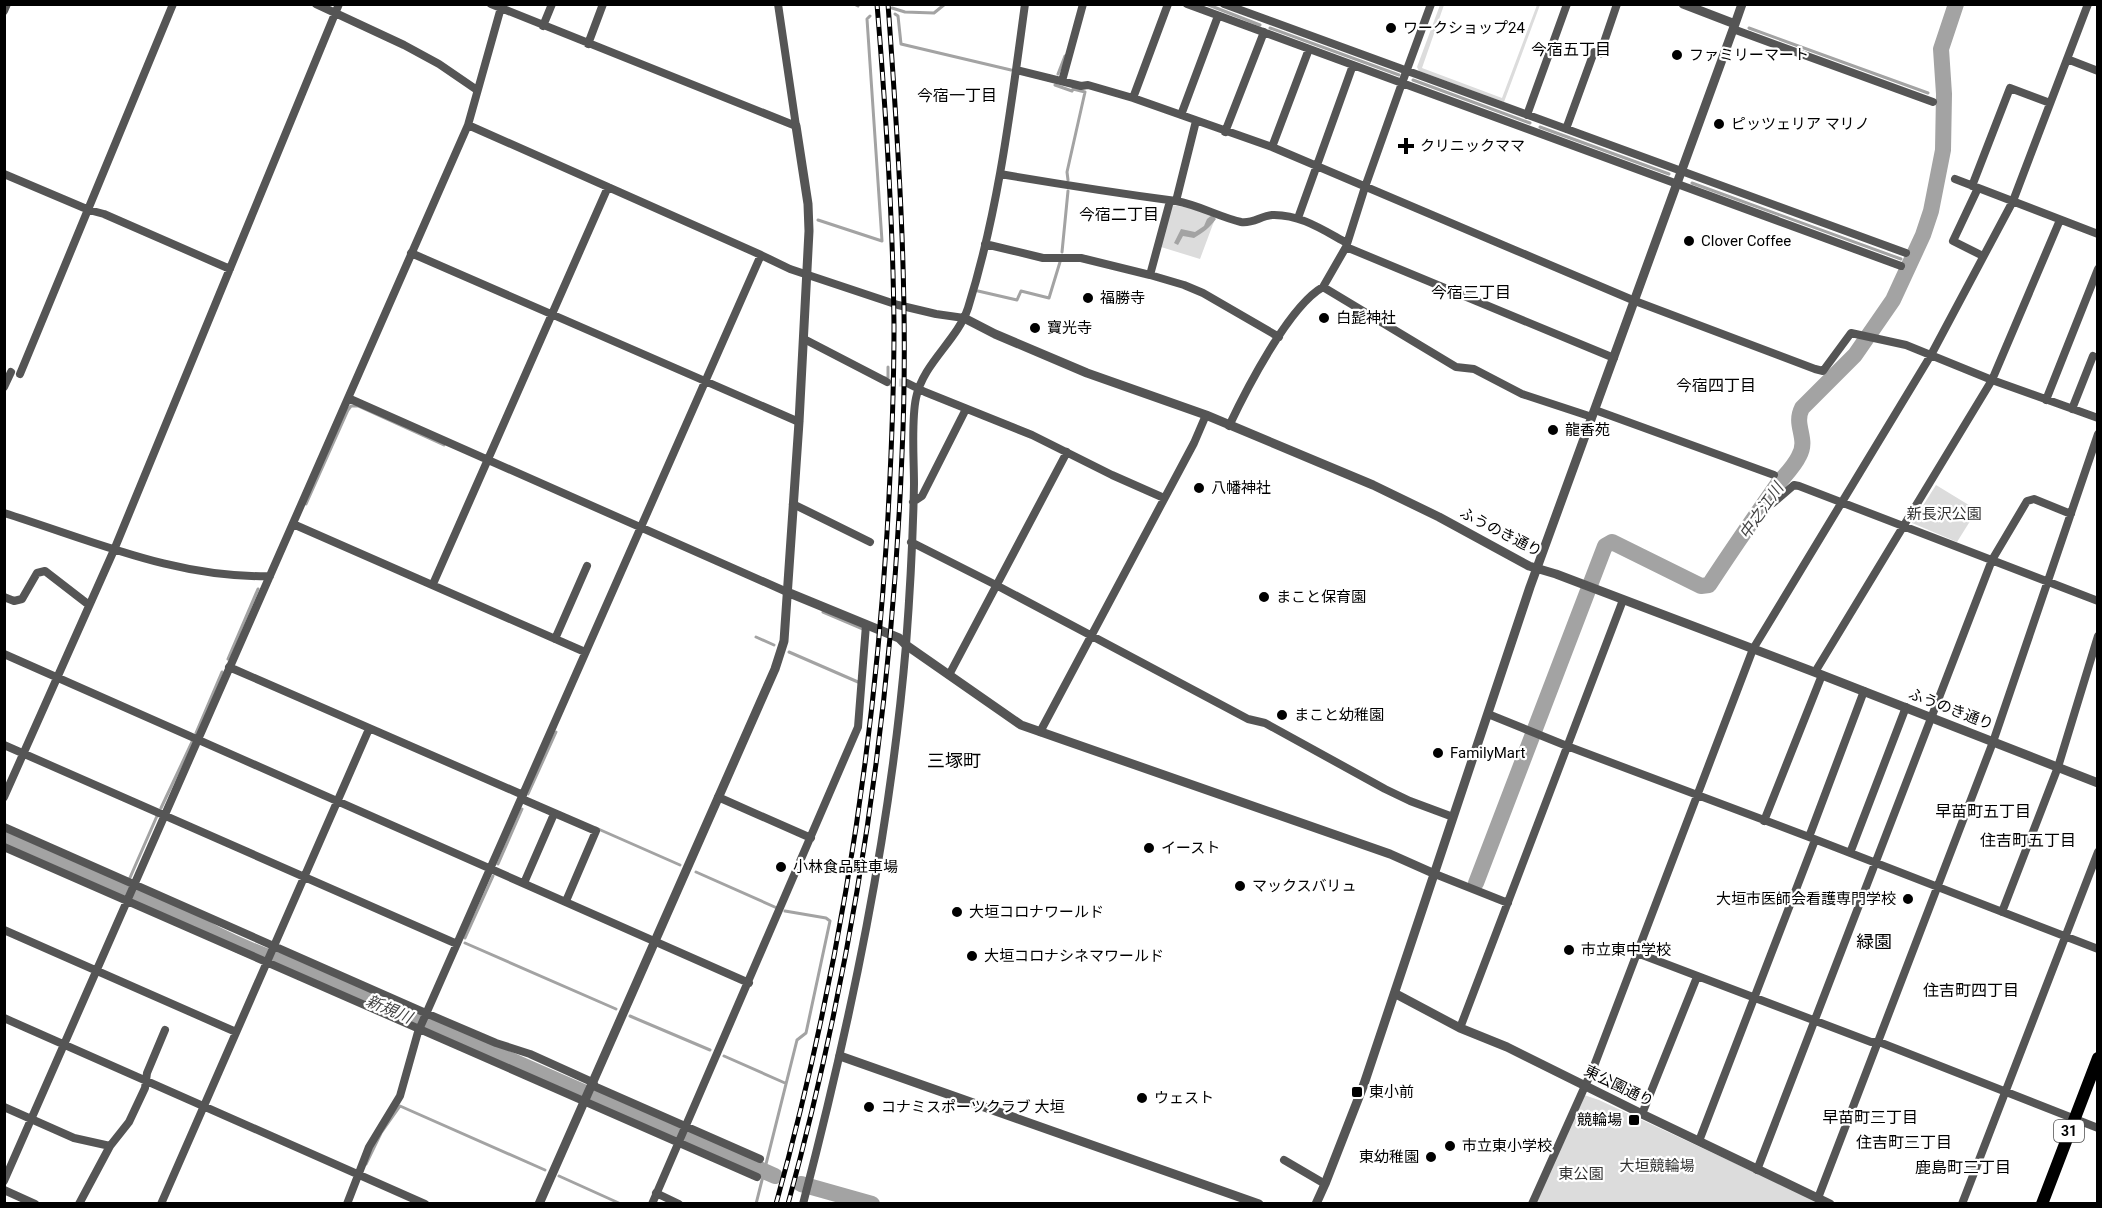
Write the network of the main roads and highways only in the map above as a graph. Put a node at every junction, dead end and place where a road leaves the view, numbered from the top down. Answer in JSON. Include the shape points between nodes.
{"nodes":[{"id":1,"x":2097,"y":1058,"type":"edge"},
{"id":2,"x":2042,"y":1203,"type":"edge"}],
"edges":[{"from":1,"to":2,"type":"main road","number":"31"}]}
